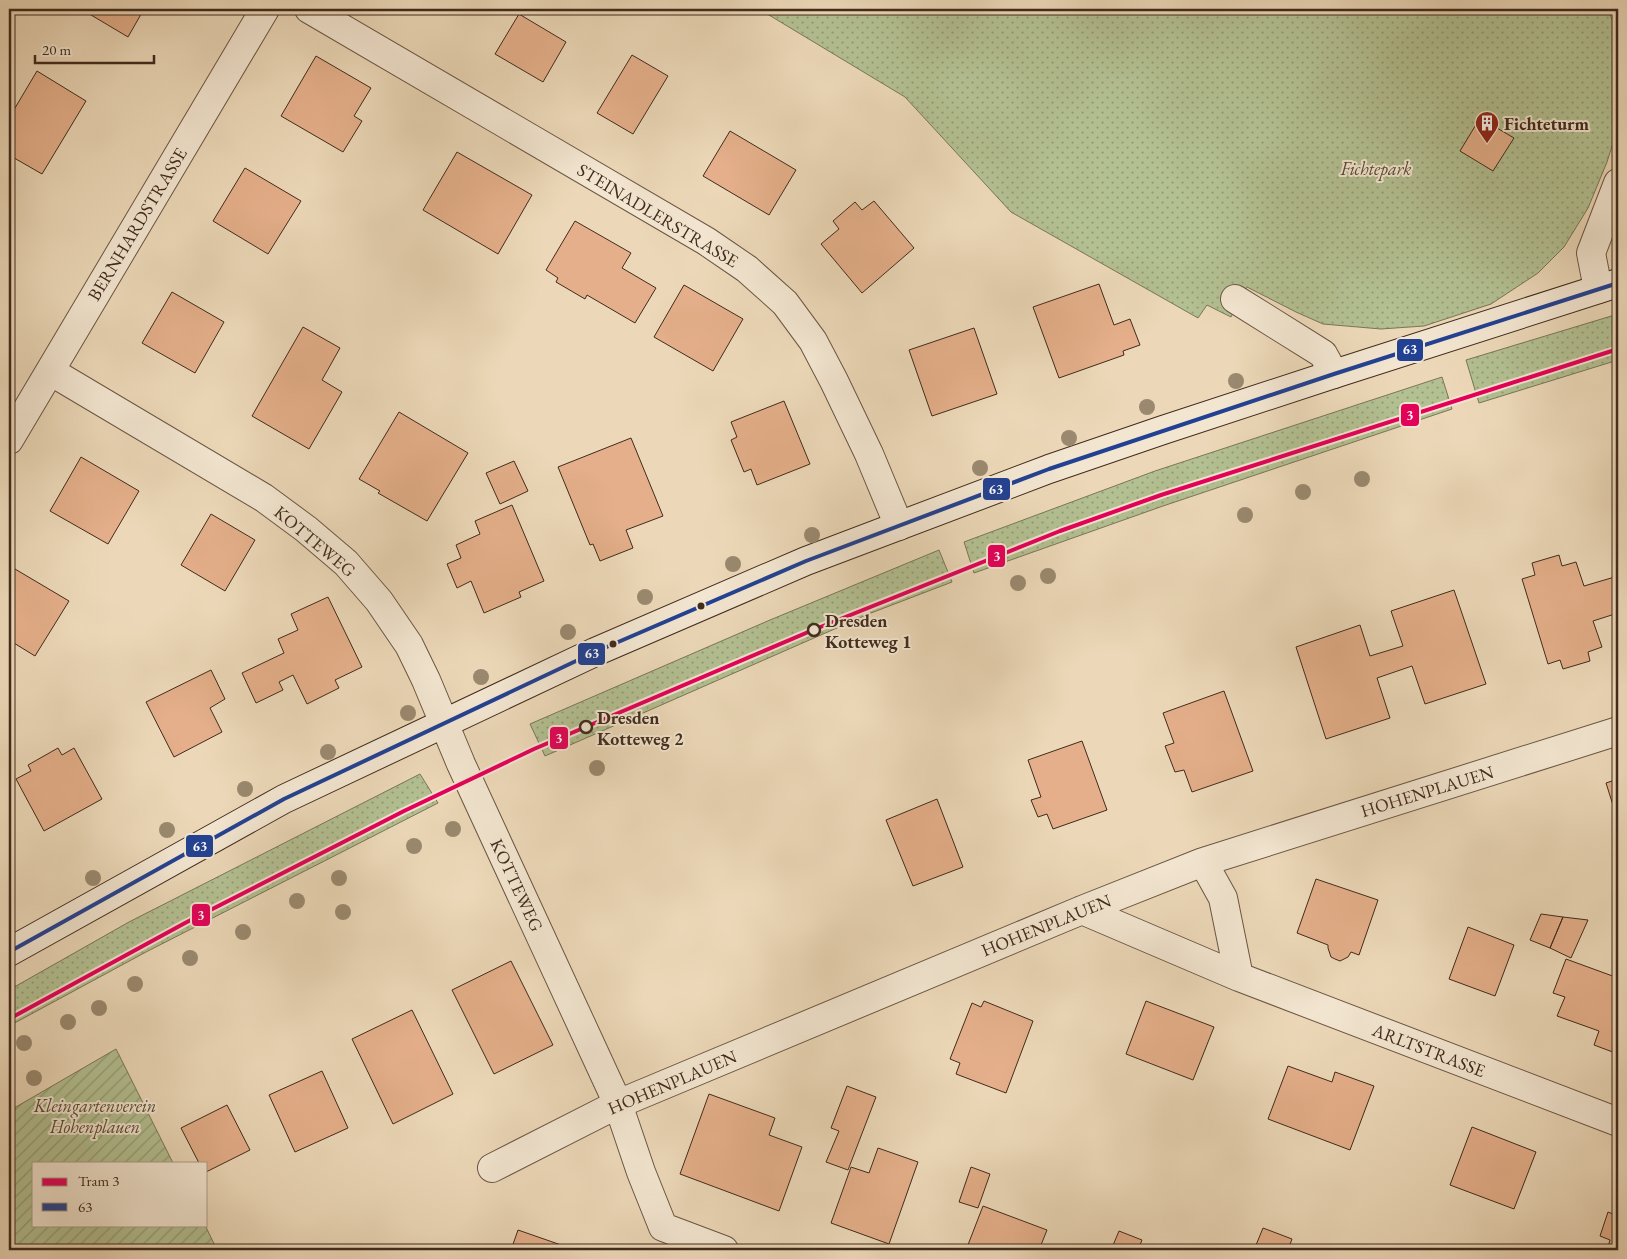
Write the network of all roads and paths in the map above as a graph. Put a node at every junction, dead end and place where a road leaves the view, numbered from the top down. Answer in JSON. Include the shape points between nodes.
{"nodes":[{"id":1,"x":265,"y":9,"type":"edge"},
{"id":2,"x":309,"y":9,"type":"edge"},
{"id":3,"x":1618,"y":183,"type":"edge"},
{"id":4,"x":1608,"y":286,"type":"edge"},
{"id":5,"x":1235,"y":299,"type":"dead end"},
{"id":6,"x":50,"y":371,"type":"junction"},
{"id":7,"x":1334,"y":374,"type":"junction"},
{"id":8,"x":20,"y":398,"type":"edge"},
{"id":9,"x":9,"y":440,"type":"edge"},
{"id":10,"x":899,"y":526,"type":"junction"},
{"id":11,"x":444,"y":722,"type":"junction"},
{"id":12,"x":1618,"y":731,"type":"edge"},
{"id":13,"x":1203,"y":862,"type":"junction"},
{"id":14,"x":1082,"y":910,"type":"junction"},
{"id":15,"x":9,"y":952,"type":"edge"},
{"id":16,"x":1239,"y":978,"type":"junction"},
{"id":17,"x":618,"y":1104,"type":"junction"},
{"id":18,"x":1618,"y":1122,"type":"edge"},
{"id":19,"x":492,"y":1168,"type":"dead end"},
{"id":20,"x":724,"y":1250,"type":"edge"}],
"edges":[{"from":1,"to":6,"type":"street","name":"BERNHARDSTRASSE"},
{"from":2,"to":10,"type":"street","name":"STEINADLERSTRASSE","via":[[706,241],[747,269],[785,303],[813,341],[869,454]]},
{"from":3,"to":4,"type":"street","via":[[1591,253]]},
{"from":4,"to":7,"type":"street"},
{"from":5,"to":7,"type":"street","via":[[1322,354]]},
{"from":6,"to":8,"type":"street","name":"BERNHARDSTRASSE"},
{"from":6,"to":11,"type":"street","name":"KOTTEWEG","via":[[264,498],[346,563],[379,601],[409,645]]},
{"from":7,"to":10,"type":"street","via":[[1049,469]]},
{"from":8,"to":9,"type":"street","name":"BERNHARDSTRASSE"},
{"from":10,"to":11,"type":"street","via":[[806,561],[594,652]]},
{"from":11,"to":15,"type":"street","via":[[284,799]]},
{"from":11,"to":17,"type":"street","name":"KOTTEWEG","via":[[460,764]]},
{"from":12,"to":13,"type":"street","name":"HOHENPLAUEN"},
{"from":13,"to":14,"type":"street","name":"HOHENPLAUEN"},
{"from":13,"to":16,"type":"street","via":[[1223,898]]},
{"from":14,"to":16,"type":"street","name":"ARLTSTRASSE"},
{"from":14,"to":17,"type":"street","name":"HOHENPLAUEN"},
{"from":16,"to":18,"type":"street","name":"ARLTSTRASSE"},
{"from":17,"to":19,"type":"street","name":"HOHENPLAUEN"},
{"from":17,"to":20,"type":"street","name":"KOTTEWEG","via":[[663,1227]]}]}
